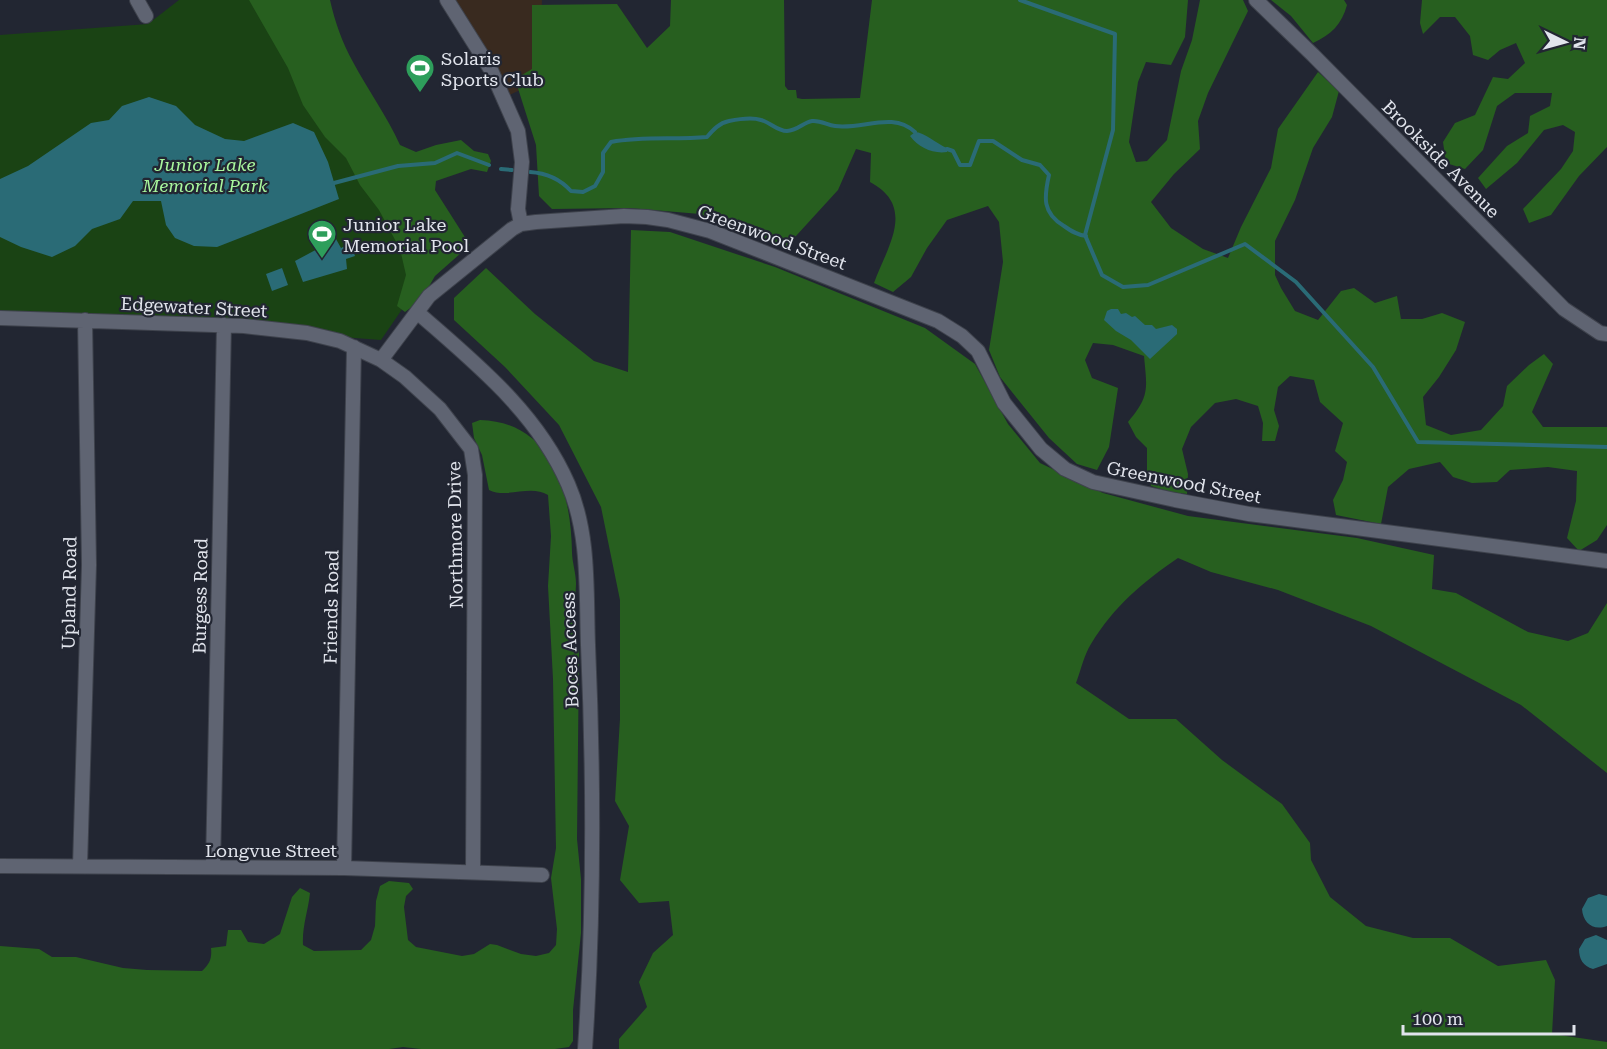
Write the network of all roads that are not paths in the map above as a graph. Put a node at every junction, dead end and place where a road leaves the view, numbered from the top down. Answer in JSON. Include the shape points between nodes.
{"nodes":[{"id":1,"x":137,"y":0,"type":"edge"},
{"id":2,"x":447,"y":0,"type":"edge"},
{"id":3,"x":1256,"y":0,"type":"edge"},
{"id":4,"x":146,"y":16,"type":"dead end"},
{"id":5,"x":521,"y":224,"type":"junction"},
{"id":6,"x":417,"y":312,"type":"junction"},
{"id":7,"x":0,"y":318,"type":"edge"},
{"id":8,"x":85,"y":320,"type":"junction"},
{"id":9,"x":224,"y":325,"type":"junction"},
{"id":10,"x":1607,"y":334,"type":"edge"},
{"id":11,"x":354,"y":347,"type":"junction"},
{"id":12,"x":381,"y":360,"type":"junction"},
{"id":13,"x":1607,"y":561,"type":"edge"},
{"id":14,"x":0,"y":866,"type":"edge"},
{"id":15,"x":80,"y":866,"type":"junction"},
{"id":16,"x":213,"y":867,"type":"junction"},
{"id":17,"x":344,"y":868,"type":"junction"},
{"id":18,"x":473,"y":872,"type":"junction"},
{"id":19,"x":542,"y":875,"type":"dead end"},
{"id":20,"x":585,"y":1049,"type":"edge"}],
"edges":[{"from":1,"to":4,"type":"street"},
{"from":2,"to":5,"type":"street","via":[[491,70],[518,131]]},
{"from":3,"to":10,"type":"street","name":"Brookside Avenue","via":[[1564,309]]},
{"from":5,"to":6,"type":"street","via":[[447,280]]},
{"from":5,"to":13,"type":"street","name":"Greenwood Street","via":[[624,216],[668,220],[710,231],[938,321],[978,351],[1004,403],[1041,449],[1065,469],[1094,482],[1249,514]]},
{"from":6,"to":12,"type":"street"},
{"from":6,"to":20,"type":"street","name":"Boces Access","via":[[500,386],[543,437],[568,484],[578,514],[584,554],[590,678],[592,900]]},
{"from":7,"to":8,"type":"street","name":"Edgewater Street"},
{"from":8,"to":9,"type":"street","name":"Edgewater Street"},
{"from":8,"to":15,"type":"street","name":"Upland Road","via":[[89,565]]},
{"from":9,"to":11,"type":"street","name":"Edgewater Street","via":[[307,333]]},
{"from":9,"to":16,"type":"street","name":"Burgess Road"},
{"from":11,"to":12,"type":"street","name":"Edgewater Street"},
{"from":11,"to":17,"type":"street","name":"Friends Road"},
{"from":12,"to":18,"type":"street","name":"Northmore Drive","via":[[440,409],[471,449],[475,475]]},
{"from":14,"to":15,"type":"street","name":"Longvue Street"},
{"from":15,"to":16,"type":"street","name":"Longvue Street"},
{"from":16,"to":17,"type":"street","name":"Longvue Street"},
{"from":17,"to":18,"type":"street","name":"Longvue Street"},
{"from":18,"to":19,"type":"street","name":"Longvue Street"}]}
